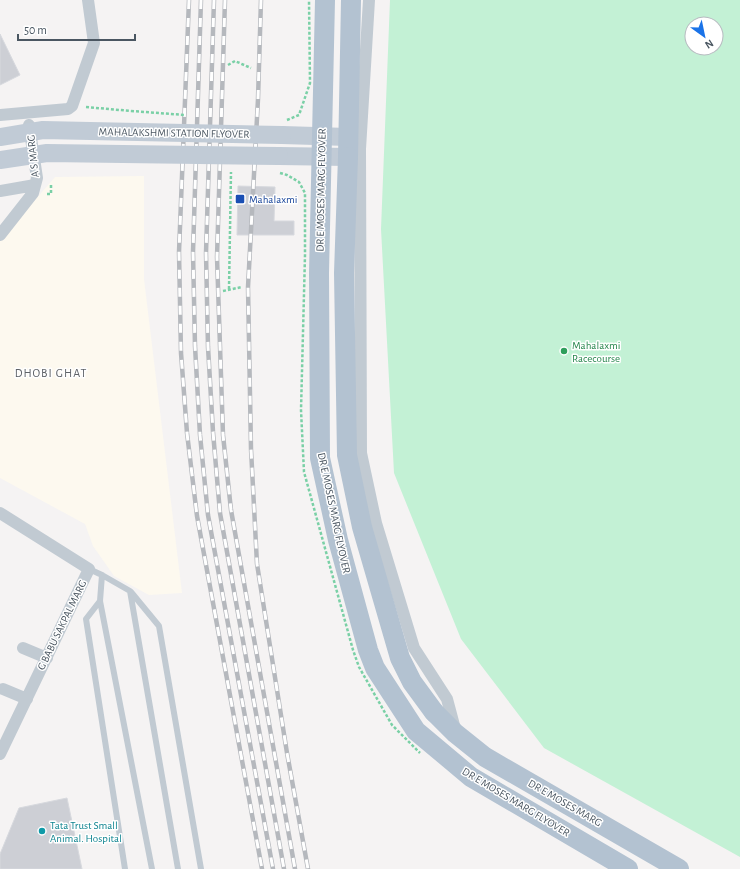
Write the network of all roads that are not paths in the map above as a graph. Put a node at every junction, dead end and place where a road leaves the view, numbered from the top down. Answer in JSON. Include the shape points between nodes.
{"nodes":[{"id":1,"x":88,"y":0,"type":"edge"},
{"id":2,"x":325,"y":0,"type":"edge"},
{"id":3,"x":351,"y":0,"type":"edge"},
{"id":4,"x":369,"y":0,"type":"edge"},
{"id":5,"x":28,"y":114,"type":"junction"},
{"id":6,"x":0,"y":115,"type":"edge"},
{"id":7,"x":322,"y":136,"type":"junction"},
{"id":8,"x":0,"y":137,"type":"edge"},
{"id":9,"x":348,"y":137,"type":"junction"},
{"id":10,"x":322,"y":157,"type":"junction"},
{"id":11,"x":348,"y":157,"type":"junction"},
{"id":12,"x":0,"y":160,"type":"edge"},
{"id":13,"x":35,"y":185,"type":"junction"},
{"id":14,"x":0,"y":191,"type":"edge"},
{"id":15,"x":0,"y":235,"type":"edge"},
{"id":16,"x":0,"y":514,"type":"edge"},
{"id":17,"x":89,"y":569,"type":"junction"},
{"id":18,"x":102,"y":575,"type":"junction"},
{"id":19,"x":130,"y":591,"type":"junction"},
{"id":20,"x":100,"y":601,"type":"junction"},
{"id":21,"x":23,"y":648,"type":"dead end"},
{"id":22,"x":46,"y":658,"type":"junction"},
{"id":23,"x":3,"y":689,"type":"dead end"},
{"id":24,"x":26,"y":699,"type":"junction"},
{"id":25,"x":455,"y":732,"type":"junction"},
{"id":26,"x":5,"y":733,"type":"edge"},
{"id":27,"x":0,"y":754,"type":"edge"},
{"id":28,"x":125,"y":869,"type":"edge"},
{"id":29,"x":152,"y":869,"type":"edge"},
{"id":30,"x":178,"y":869,"type":"edge"},
{"id":31,"x":201,"y":869,"type":"edge"},
{"id":32,"x":628,"y":869,"type":"edge"},
{"id":33,"x":679,"y":869,"type":"edge"}],
"edges":[{"from":1,"to":5,"type":"street","via":[[94,43],[72,106],[68,109]]},
{"from":2,"to":7,"type":"main road","name":"DR E MOSES MARG FLYOVER"},
{"from":3,"to":9,"type":"main road"},
{"from":4,"to":25,"type":"street","via":[[360,149],[361,452],[376,523],[414,648],[447,699]]},
{"from":5,"to":6,"type":"street"},
{"from":5,"to":13,"type":"street","name":"A S MARG"},
{"from":7,"to":8,"type":"main road","name":"MAHALAKSHMI STATION FLYOVER","bridge":true,"via":[[43,130]]},
{"from":7,"to":9,"type":"main road","name":"MAHALAKSHMI STATION FLYOVER"},
{"from":7,"to":10,"type":"main road","name":"DR E MOSES MARG FLYOVER"},
{"from":9,"to":11,"type":"main road"},
{"from":10,"to":11,"type":"main road","name":"MAHALAKSHMI STATION FLYOVER"},
{"from":10,"to":12,"type":"main road","name":"MAHALAKSHMI STATION FLYOVER","bridge":true,"via":[[47,153]]},
{"from":10,"to":32,"type":"main road","name":"DR E MOSES MARG FLYOVER","via":[[319,273],[320,458],[343,561],[375,668],[416,731],[471,777]]},
{"from":11,"to":25,"type":"main road","bridge":true,"via":[[344,273],[347,455],[362,527],[400,658],[412,682],[434,712]]},
{"from":13,"to":14,"type":"street"},
{"from":13,"to":15,"type":"street","name":"A S MARG","via":[[33,193]]},
{"from":16,"to":17,"type":"street","name":"G BABU SAKPAL MARG"},
{"from":17,"to":18,"type":"lane"},
{"from":17,"to":22,"type":"street","name":"G BABU SAKPAL MARG"},
{"from":18,"to":19,"type":"lane"},
{"from":18,"to":20,"type":"lane"},
{"from":19,"to":30,"type":"lane"},
{"from":19,"to":31,"type":"lane","via":[[160,626]]},
{"from":20,"to":28,"type":"lane","via":[[86,618]]},
{"from":20,"to":29,"type":"lane"},
{"from":21,"to":22,"type":"street"},
{"from":22,"to":24,"type":"street","name":"G BABU SAKPAL MARG"},
{"from":23,"to":24,"type":"street"},
{"from":24,"to":26,"type":"street","name":"G BABU SAKPAL MARG"},
{"from":25,"to":33,"type":"main road","name":"DR E MOSES MARG","via":[[485,757]]},
{"from":26,"to":27,"type":"street","name":"G BABU SAKPAL MARG"}]}
